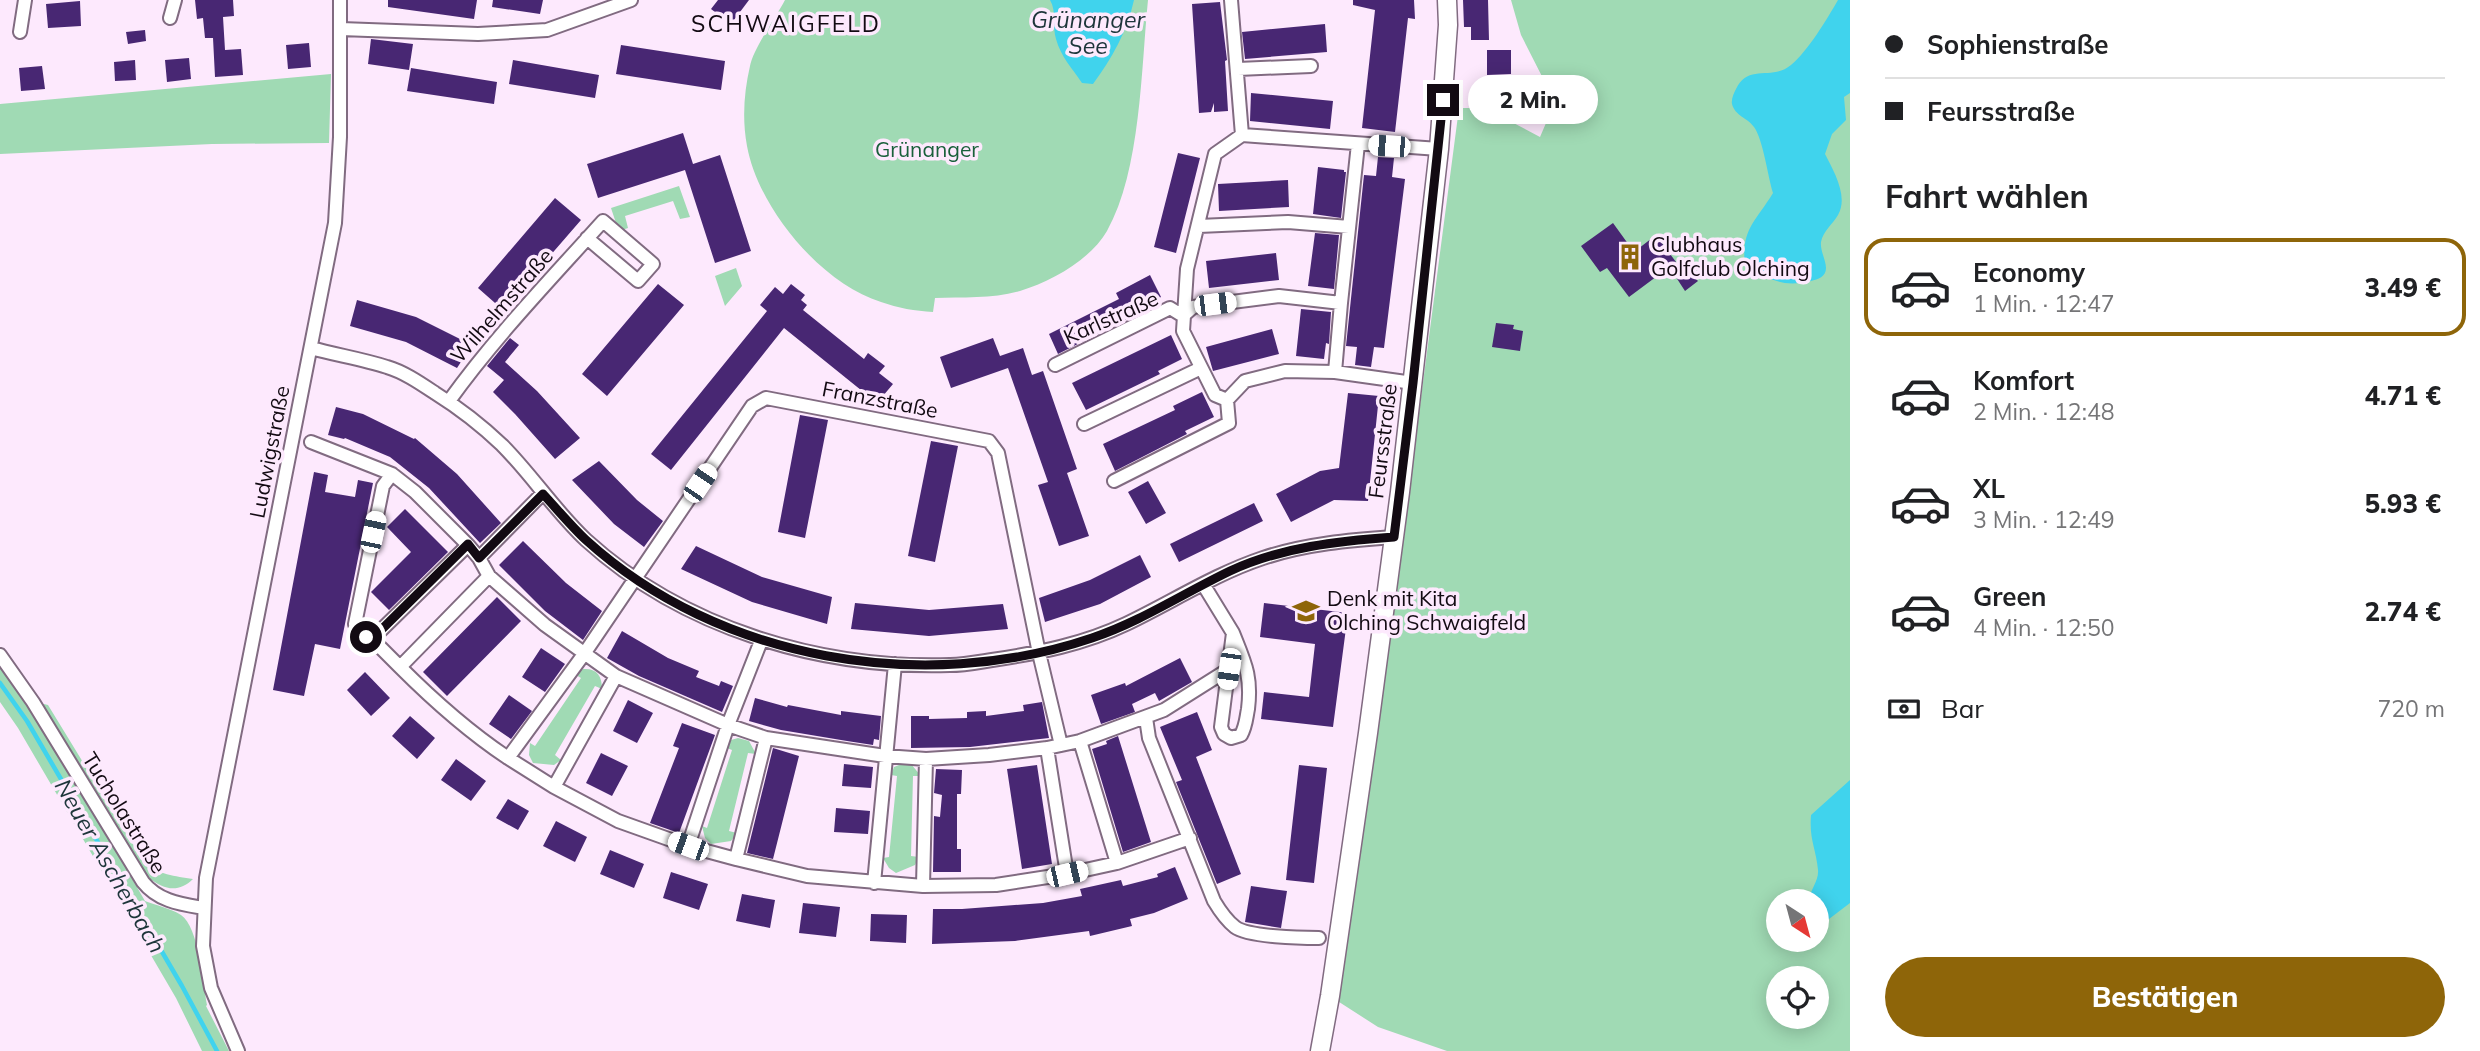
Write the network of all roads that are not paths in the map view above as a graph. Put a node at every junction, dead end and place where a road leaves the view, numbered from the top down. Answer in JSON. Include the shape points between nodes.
{"nodes":[{"id":1,"x":25,"y":0,"type":"edge"},
{"id":2,"x":175,"y":0,"type":"edge"},
{"id":3,"x":340,"y":0,"type":"edge"},
{"id":4,"x":631,"y":0,"type":"edge"},
{"id":5,"x":1231,"y":0,"type":"edge"},
{"id":6,"x":1447,"y":0,"type":"edge"},
{"id":7,"x":170,"y":18,"type":"dead end"},
{"id":8,"x":341,"y":29,"type":"junction"},
{"id":9,"x":20,"y":32,"type":"dead end"},
{"id":10,"x":1311,"y":66,"type":"dead end"},
{"id":11,"x":1238,"y":69,"type":"junction"},
{"id":12,"x":1242,"y":135,"type":"junction"},
{"id":13,"x":1358,"y":144,"type":"junction"},
{"id":14,"x":1439,"y":149,"type":"junction"},
{"id":15,"x":1199,"y":226,"type":"junction"},
{"id":16,"x":1349,"y":227,"type":"junction"},
{"id":17,"x":587,"y":238,"type":"junction"},
{"id":18,"x":1341,"y":303,"type":"junction"},
{"id":19,"x":1183,"y":316,"type":"junction"},
{"id":20,"x":311,"y":348,"type":"junction"},
{"id":21,"x":1055,"y":365,"type":"dead end"},
{"id":22,"x":1201,"y":368,"type":"junction"},
{"id":23,"x":1335,"y":372,"type":"junction"},
{"id":24,"x":1413,"y":383,"type":"junction"},
{"id":25,"x":1227,"y":400,"type":"junction"},
{"id":26,"x":449,"y":401,"type":"junction"},
{"id":27,"x":1084,"y":424,"type":"dead end"},
{"id":28,"x":311,"y":442,"type":"dead end"},
{"id":29,"x":392,"y":474,"type":"junction"},
{"id":30,"x":1114,"y":481,"type":"dead end"},
{"id":31,"x":543,"y":494,"type":"junction"},
{"id":32,"x":1394,"y":537,"type":"junction"},
{"id":33,"x":468,"y":544,"type":"junction"},
{"id":34,"x":479,"y":558,"type":"junction"},
{"id":35,"x":489,"y":576,"type":"junction"},
{"id":36,"x":635,"y":577,"type":"junction"},
{"id":37,"x":1203,"y":584,"type":"junction"},
{"id":38,"x":1233,"y":633,"type":"junction"},
{"id":39,"x":372,"y":639,"type":"junction"},
{"id":40,"x":761,"y":641,"type":"junction"},
{"id":41,"x":1040,"y":653,"type":"junction"},
{"id":42,"x":584,"y":654,"type":"junction"},
{"id":43,"x":0,"y":655,"type":"edge"},
{"id":44,"x":895,"y":664,"type":"junction"},
{"id":45,"x":400,"y":667,"type":"junction"},
{"id":46,"x":1229,"y":669,"type":"junction"},
{"id":47,"x":615,"y":676,"type":"junction"},
{"id":48,"x":1146,"y":718,"type":"junction"},
{"id":49,"x":728,"y":725,"type":"junction"},
{"id":50,"x":766,"y":738,"type":"junction"},
{"id":51,"x":1080,"y":741,"type":"junction"},
{"id":52,"x":1062,"y":745,"type":"junction"},
{"id":53,"x":1047,"y":748,"type":"junction"},
{"id":54,"x":885,"y":756,"type":"junction"},
{"id":55,"x":508,"y":758,"type":"junction"},
{"id":56,"x":926,"y":759,"type":"junction"},
{"id":57,"x":554,"y":787,"type":"junction"},
{"id":58,"x":1189,"y":838,"type":"junction"},
{"id":59,"x":688,"y":846,"type":"junction"},
{"id":60,"x":736,"y":859,"type":"junction"},
{"id":61,"x":1117,"y":863,"type":"junction"},
{"id":62,"x":1067,"y":874,"type":"junction"},
{"id":63,"x":874,"y":883,"type":"junction"},
{"id":64,"x":923,"y":886,"type":"junction"},
{"id":65,"x":203,"y":908,"type":"junction"},
{"id":66,"x":1319,"y":938,"type":"dead end"},
{"id":67,"x":238,"y":1051,"type":"edge"},
{"id":68,"x":1321,"y":1051,"type":"edge"}],
"edges":[{"from":1,"to":9,"type":"street"},
{"from":2,"to":7,"type":"street"},
{"from":3,"to":8,"type":"street","name":"Ludwigstraße"},
{"from":4,"to":8,"type":"street","via":[[547,30],[478,34]]},
{"from":5,"to":11,"type":"street"},
{"from":6,"to":14,"type":"street","name":"Feursstraße"},
{"from":8,"to":20,"type":"street","name":"Ludwigstraße","via":[[335,223]]},
{"from":10,"to":11,"type":"street"},
{"from":11,"to":12,"type":"street"},
{"from":12,"to":13,"type":"street"},
{"from":12,"to":15,"type":"street","via":[[1215,154]]},
{"from":13,"to":14,"type":"street"},
{"from":13,"to":16,"type":"street"},
{"from":14,"to":24,"type":"street","name":"Feursstraße"},
{"from":15,"to":16,"type":"street","via":[[1288,222]]},
{"from":15,"to":19,"type":"street","via":[[1187,269]]},
{"from":16,"to":18,"type":"street"},
{"from":17,"to":17,"type":"street","name":"Wilhelmstraße","via":[[603,220],[653,264],[638,281]]},
{"from":17,"to":26,"type":"street","name":"Wilhelmstraße","via":[[484,354]]},
{"from":18,"to":19,"type":"street","name":"Karlstraße","via":[[1279,296],[1193,307]]},
{"from":18,"to":23,"type":"street"},
{"from":19,"to":21,"type":"street","name":"Karlstraße","via":[[1170,308]]},
{"from":19,"to":22,"type":"street","name":"Karlstraße","via":[[1183,331]]},
{"from":20,"to":26,"type":"street","via":[[388,367]]},
{"from":20,"to":65,"type":"street","name":"Ludwigstraße"},
{"from":22,"to":25,"type":"street","name":"Karlstraße","via":[[1215,395]]},
{"from":22,"to":27,"type":"street"},
{"from":23,"to":24,"type":"street"},
{"from":23,"to":25,"type":"street","via":[[1285,371],[1245,381]]},
{"from":24,"to":32,"type":"street","name":"Feursstraße"},
{"from":25,"to":30,"type":"street","via":[[1229,423]]},
{"from":26,"to":31,"type":"street","via":[[503,447]]},
{"from":28,"to":29,"type":"street"},
{"from":29,"to":33,"type":"street"},
{"from":29,"to":39,"type":"street","via":[[383,486],[355,624],[358,633]]},
{"from":31,"to":34,"type":"street"},
{"from":31,"to":36,"type":"street","via":[[585,539]]},
{"from":32,"to":37,"type":"street","via":[[1292,550]]},
{"from":32,"to":68,"type":"street","name":"Feursstraße"},
{"from":33,"to":34,"type":"street"},
{"from":33,"to":39,"type":"street"},
{"from":34,"to":35,"type":"street"},
{"from":35,"to":42,"type":"street"},
{"from":35,"to":45,"type":"street"},
{"from":36,"to":40,"type":"street","via":[[712,621]]},
{"from":36,"to":41,"type":"street","name":"Franzstraße","via":[[752,406],[766,398],[916,425],[989,441],[998,453]]},
{"from":36,"to":42,"type":"street","name":"Franzstraße"},
{"from":37,"to":38,"type":"street"},
{"from":37,"to":41,"type":"street","via":[[1105,633]]},
{"from":38,"to":46,"type":"street"},
{"from":38,"to":46,"type":"street","via":[[1250,685],[1245,727],[1241,735],[1231,738],[1221,727]]},
{"from":39,"to":45,"type":"street"},
{"from":40,"to":44,"type":"street","via":[[821,655]]},
{"from":40,"to":49,"type":"street"},
{"from":41,"to":44,"type":"street","via":[[952,666]]},
{"from":41,"to":52,"type":"street","name":"Franzstraße"},
{"from":42,"to":47,"type":"street"},
{"from":42,"to":55,"type":"street","name":"Franzstraße"},
{"from":43,"to":65,"type":"street","name":"Tucholastraße","via":[[151,892]]},
{"from":44,"to":54,"type":"street"},
{"from":45,"to":55,"type":"street"},
{"from":46,"to":48,"type":"street"},
{"from":47,"to":49,"type":"street"},
{"from":47,"to":57,"type":"street"},
{"from":48,"to":51,"type":"street"},
{"from":48,"to":58,"type":"street","via":[[1149,738]]},
{"from":49,"to":50,"type":"street"},
{"from":49,"to":59,"type":"street"},
{"from":50,"to":54,"type":"street"},
{"from":50,"to":60,"type":"street"},
{"from":51,"to":52,"type":"street"},
{"from":51,"to":61,"type":"street"},
{"from":52,"to":53,"type":"street"},
{"from":53,"to":56,"type":"street"},
{"from":53,"to":62,"type":"street"},
{"from":54,"to":56,"type":"street"},
{"from":54,"to":63,"type":"street"},
{"from":55,"to":57,"type":"street"},
{"from":56,"to":64,"type":"street"},
{"from":57,"to":59,"type":"street","via":[[618,821]]},
{"from":58,"to":61,"type":"street"},
{"from":58,"to":66,"type":"street","via":[[1214,901],[1237,930]]},
{"from":59,"to":60,"type":"street"},
{"from":60,"to":63,"type":"street","via":[[807,876]]},
{"from":61,"to":62,"type":"street"},
{"from":62,"to":64,"type":"street","via":[[996,885]]},
{"from":63,"to":64,"type":"street"},
{"from":65,"to":67,"type":"street","via":[[203,946],[211,988]]}]}
